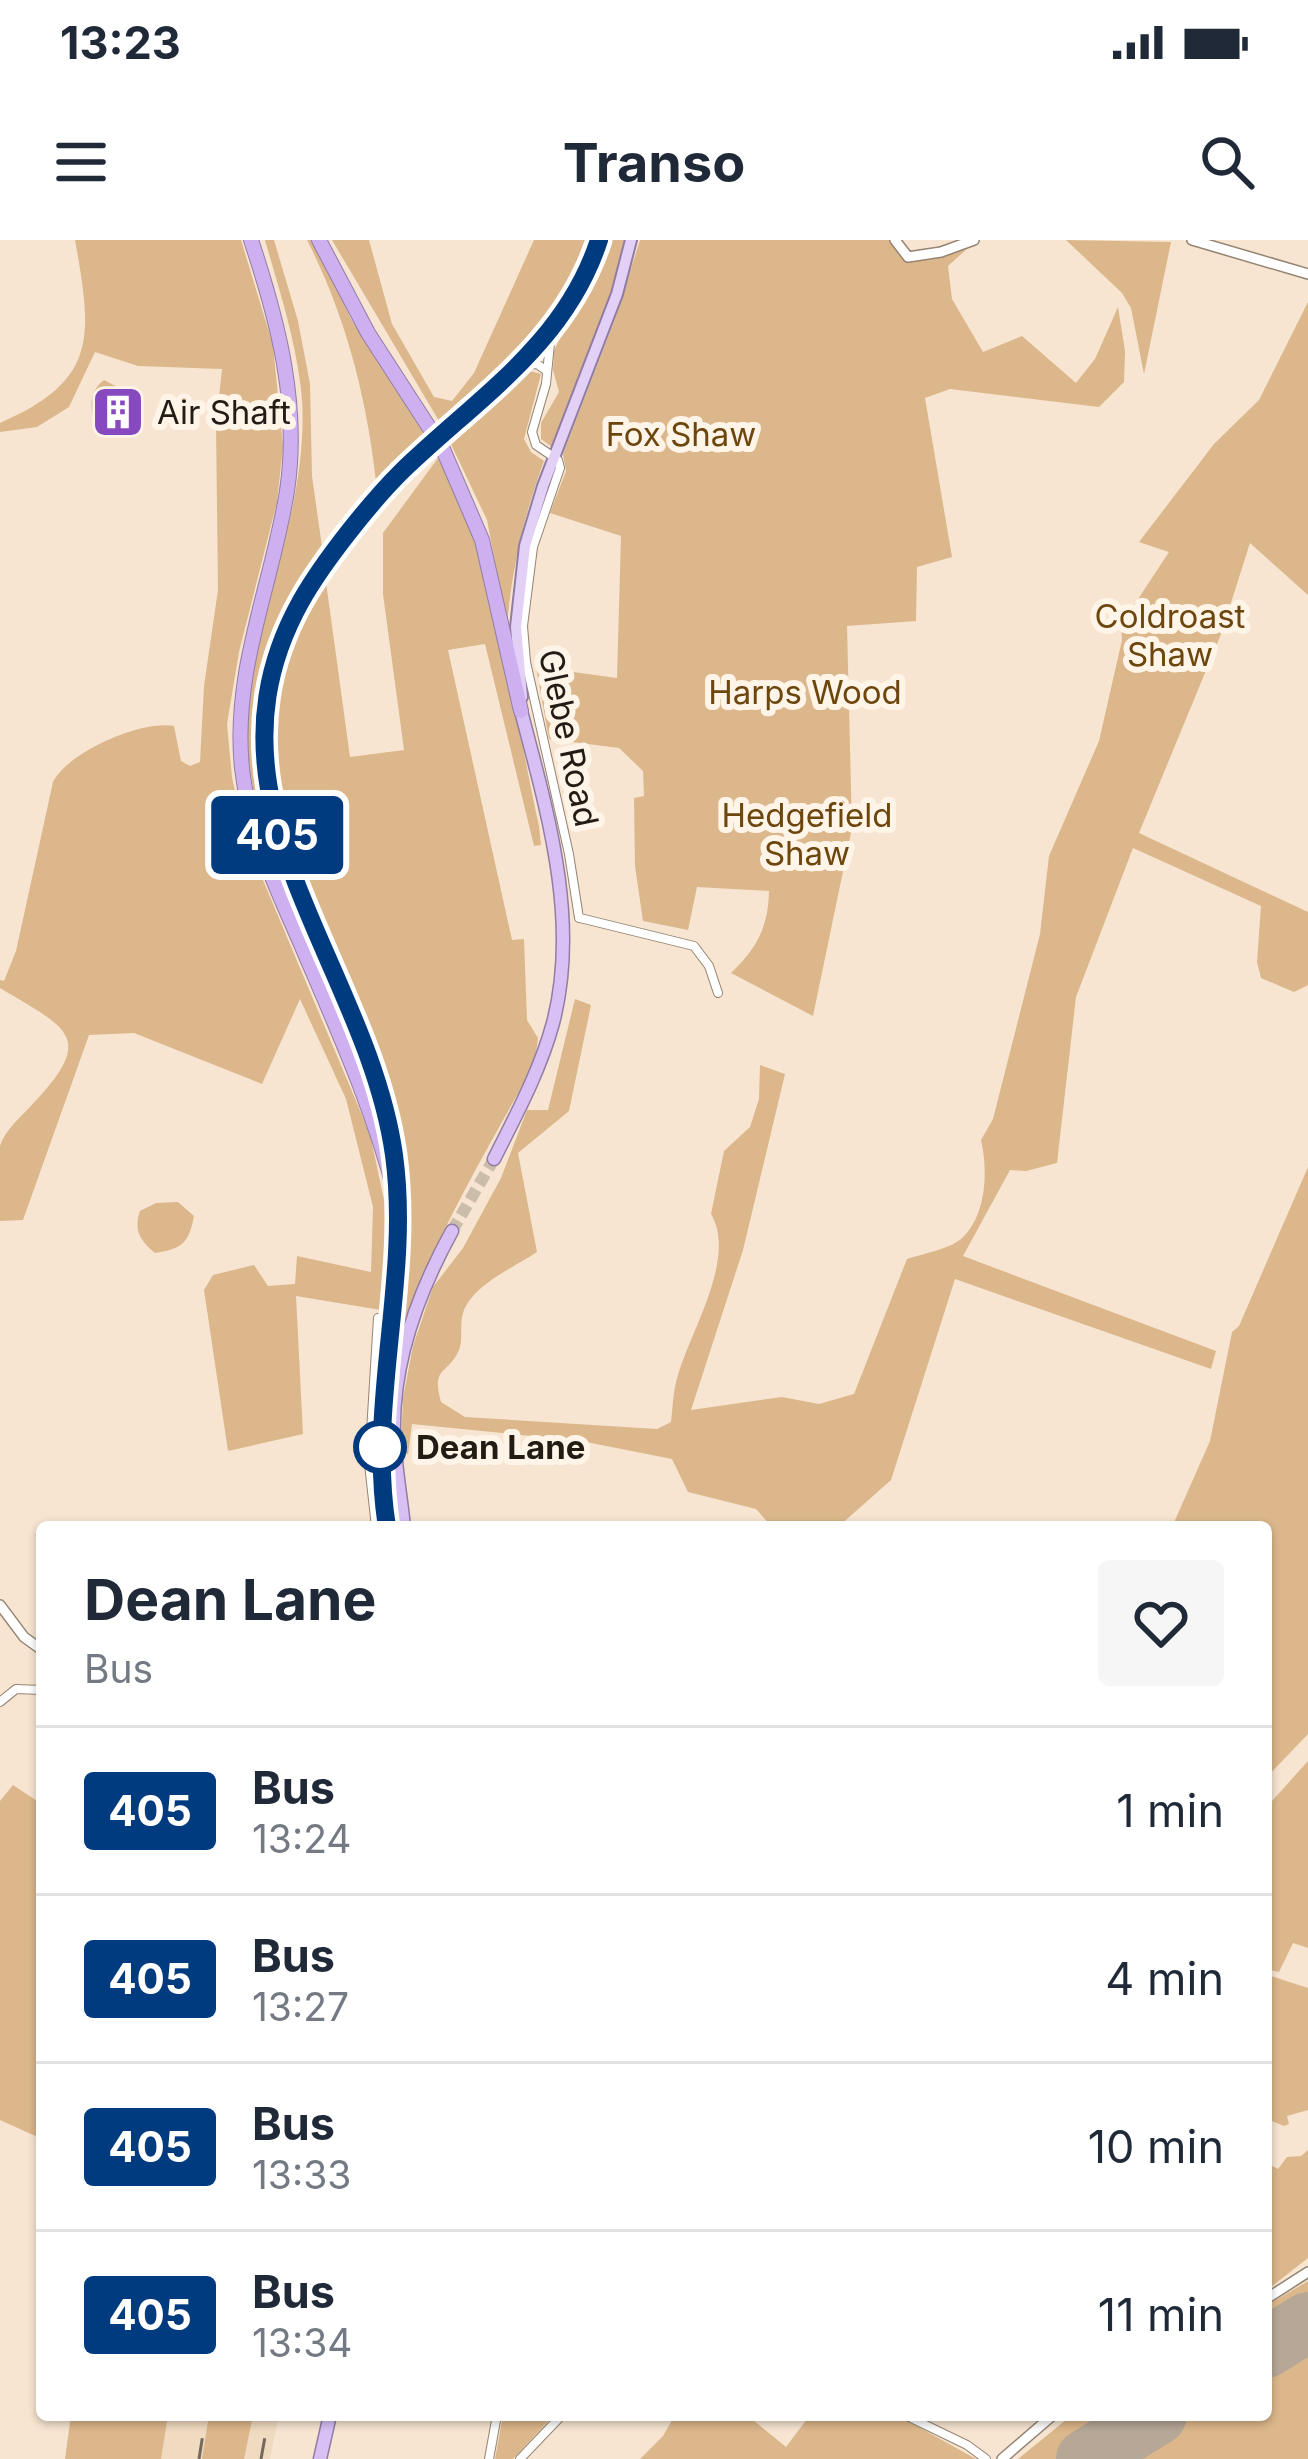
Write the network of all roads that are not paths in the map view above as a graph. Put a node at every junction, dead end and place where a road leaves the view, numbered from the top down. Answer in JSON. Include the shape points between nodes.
{"nodes":[{"id":1,"x":251,"y":240,"type":"edge"},
{"id":2,"x":320,"y":240,"type":"edge"},
{"id":3,"x":599,"y":240,"type":"edge"},
{"id":4,"x":632,"y":240,"type":"edge"},
{"id":5,"x":895,"y":240,"type":"edge"},
{"id":6,"x":974,"y":240,"type":"edge"},
{"id":7,"x":1192,"y":240,"type":"edge"},
{"id":8,"x":1308,"y":274,"type":"edge"},
{"id":9,"x":551,"y":333,"type":"junction"},
{"id":10,"x":521,"y":365,"type":"junction"},
{"id":11,"x":548,"y":371,"type":"junction"},
{"id":12,"x":554,"y":456,"type":"junction"},
{"id":13,"x":376,"y":502,"type":"tunnel mouth"},
{"id":14,"x":324,"y":567,"type":"tunnel mouth"},
{"id":15,"x":521,"y":711,"type":"junction"},
{"id":16,"x":579,"y":918,"type":"junction"},
{"id":17,"x":563,"y":931,"type":"junction"},
{"id":18,"x":718,"y":994,"type":"dead end"},
{"id":19,"x":494,"y":1159,"type":"tunnel mouth"},
{"id":20,"x":396,"y":1197,"type":"junction"},
{"id":21,"x":452,"y":1231,"type":"tunnel mouth"},
{"id":22,"x":378,"y":1318,"type":"dead end"},
{"id":23,"x":375,"y":1521,"type":"edge"},
{"id":24,"x":387,"y":1521,"type":"edge"},
{"id":25,"x":403,"y":1521,"type":"edge"},
{"id":26,"x":0,"y":1605,"type":"edge"},
{"id":27,"x":36,"y":1646,"type":"edge"},
{"id":28,"x":36,"y":1690,"type":"edge"},
{"id":29,"x":0,"y":1702,"type":"edge"},
{"id":30,"x":1308,"y":2272,"type":"edge"},
{"id":31,"x":1272,"y":2296,"type":"edge"},
{"id":32,"x":329,"y":2421,"type":"edge"},
{"id":33,"x":496,"y":2421,"type":"edge"},
{"id":34,"x":556,"y":2421,"type":"edge"},
{"id":35,"x":917,"y":2421,"type":"edge"},
{"id":36,"x":1047,"y":2421,"type":"edge"},
{"id":37,"x":320,"y":2459,"type":"edge"},
{"id":38,"x":489,"y":2459,"type":"edge"},
{"id":39,"x":520,"y":2459,"type":"edge"},
{"id":40,"x":986,"y":2459,"type":"edge"},
{"id":41,"x":1002,"y":2459,"type":"edge"}],
"edges":[{"from":1,"to":20,"type":"highway","via":[[281,350],[291,442],[243,680],[242,772],[266,862],[360,1081]]},
{"from":2,"to":15,"type":"highway","bridge":true,"via":[[442,447],[482,540]]},
{"from":3,"to":9,"type":"main road"},
{"from":4,"to":12,"type":"main road"},
{"from":5,"to":6,"type":"street","via":[[908,257]]},
{"from":7,"to":8,"type":"street"},
{"from":9,"to":10,"type":"main road"},
{"from":9,"to":11,"type":"street","name":"Glebe Road"},
{"from":10,"to":11,"type":"street"},
{"from":10,"to":13,"type":"main road"},
{"from":11,"to":12,"type":"street","name":"Glebe Road","via":[[532,432]]},
{"from":12,"to":15,"type":"main road","via":[[521,566]]},
{"from":12,"to":16,"type":"street","name":"Glebe Road","via":[[560,468],[529,568],[524,644]]},
{"from":14,"to":20,"type":"main road","via":[[275,665],[265,770],[284,855],[378,1085]]},
{"from":15,"to":17,"type":"highway"},
{"from":16,"to":17,"type":"street"},
{"from":16,"to":18,"type":"street","via":[[694,946]]},
{"from":17,"to":19,"type":"highway","via":[[553,1022]]},
{"from":20,"to":24,"type":"highway","via":[[381,1432]]},
{"from":21,"to":25,"type":"highway","via":[[400,1366],[394,1431]]},
{"from":22,"to":23,"type":"street","via":[[369,1464]]},
{"from":26,"to":27,"type":"street"},
{"from":28,"to":29,"type":"street","via":[[16,1689]]},
{"from":30,"to":31,"type":"street"},
{"from":32,"to":37,"type":"highway"},
{"from":33,"to":38,"type":"street"},
{"from":34,"to":39,"type":"street"},
{"from":35,"to":40,"type":"street"},
{"from":36,"to":41,"type":"street"}]}
